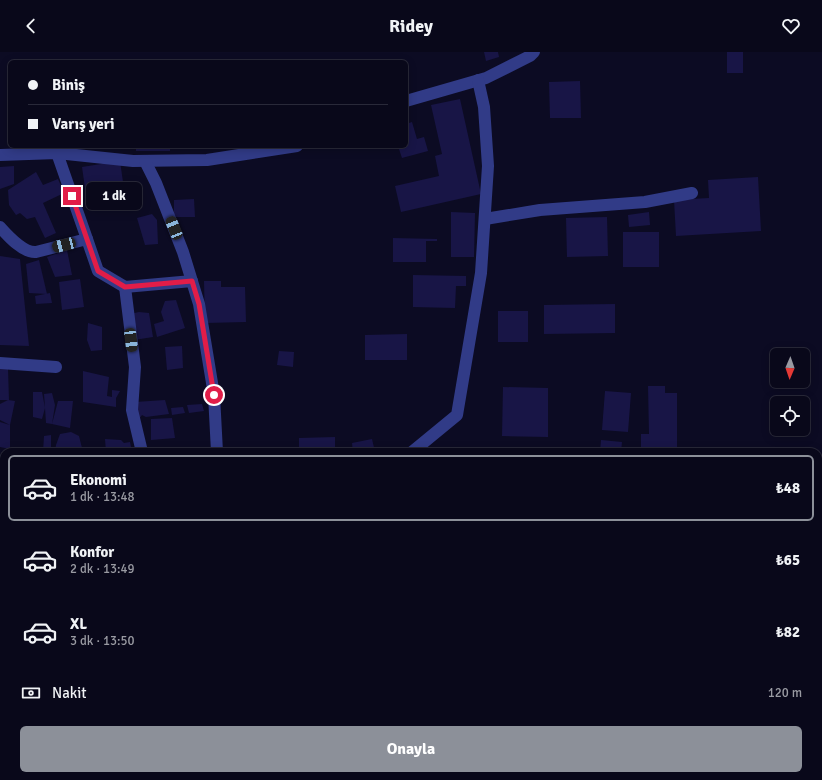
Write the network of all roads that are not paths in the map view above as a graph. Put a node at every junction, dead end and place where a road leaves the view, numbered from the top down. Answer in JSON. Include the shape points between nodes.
{"nodes":[{"id":1,"x":534,"y":52,"type":"edge"},
{"id":2,"x":478,"y":80,"type":"junction"},
{"id":3,"x":408,"y":100,"type":"edge"},
{"id":4,"x":284,"y":148,"type":"edge"},
{"id":5,"x":57,"y":153,"type":"junction"},
{"id":6,"x":0,"y":155,"type":"edge"},
{"id":7,"x":145,"y":161,"type":"junction"},
{"id":8,"x":692,"y":193,"type":"dead end"},
{"id":9,"x":484,"y":219,"type":"junction"},
{"id":10,"x":0,"y":227,"type":"edge"},
{"id":11,"x":87,"y":238,"type":"junction"},
{"id":12,"x":192,"y":281,"type":"junction"},
{"id":13,"x":125,"y":287,"type":"junction"},
{"id":14,"x":0,"y":363,"type":"edge"},
{"id":15,"x":56,"y":367,"type":"dead end"},
{"id":16,"x":141,"y":448,"type":"edge"},
{"id":17,"x":217,"y":448,"type":"edge"},
{"id":18,"x":417,"y":448,"type":"edge"}],
"edges":[{"from":1,"to":2,"type":"street"},
{"from":2,"to":3,"type":"street"},
{"from":2,"to":9,"type":"street","via":[[484,107],[488,166]]},
{"from":4,"to":7,"type":"street","via":[[207,160]]},
{"from":5,"to":6,"type":"street"},
{"from":5,"to":7,"type":"street"},
{"from":5,"to":11,"type":"street"},
{"from":7,"to":12,"type":"street","via":[[156,183]]},
{"from":8,"to":9,"type":"street","via":[[646,202],[540,210]]},
{"from":9,"to":18,"type":"street","via":[[481,273],[457,415]]},
{"from":10,"to":11,"type":"street","via":[[30,252]]},
{"from":11,"to":13,"type":"street","via":[[98,271]]},
{"from":12,"to":13,"type":"street"},
{"from":12,"to":17,"type":"street","via":[[199,304],[214,395]]},
{"from":13,"to":16,"type":"street","via":[[135,367],[132,410]]},
{"from":14,"to":15,"type":"street"}]}
